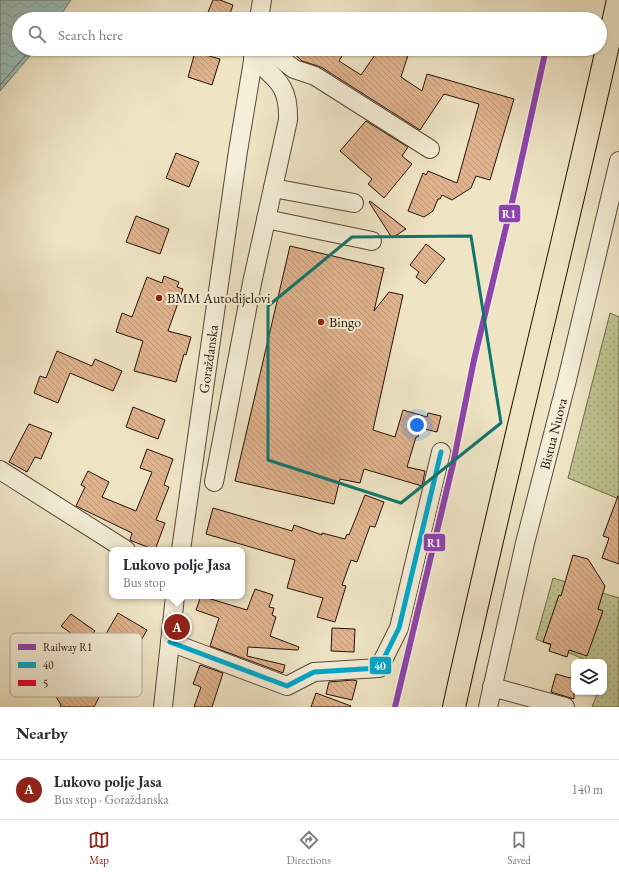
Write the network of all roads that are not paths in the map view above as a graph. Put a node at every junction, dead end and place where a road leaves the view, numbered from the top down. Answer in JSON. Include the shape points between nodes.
{"nodes":[{"id":1,"x":262,"y":0,"type":"edge"},
{"id":2,"x":618,"y":0,"type":"edge"},
{"id":3,"x":260,"y":12,"type":"edge"},
{"id":4,"x":607,"y":50,"type":"edge"},
{"id":5,"x":258,"y":56,"type":"edge"},
{"id":6,"x":262,"y":56,"type":"edge"},
{"id":7,"x":267,"y":56,"type":"edge"},
{"id":8,"x":606,"y":56,"type":"edge"},
{"id":9,"x":430,"y":150,"type":"dead end"},
{"id":10,"x":619,"y":160,"type":"edge"},
{"id":11,"x":273,"y":188,"type":"junction"},
{"id":12,"x":354,"y":203,"type":"dead end"},
{"id":13,"x":266,"y":219,"type":"junction"},
{"id":14,"x":372,"y":241,"type":"dead end"},
{"id":15,"x":441,"y":452,"type":"dead end"},
{"id":16,"x":0,"y":470,"type":"edge"},
{"id":17,"x":214,"y":482,"type":"dead end"},
{"id":18,"x":121,"y":547,"type":"edge"},
{"id":19,"x":181,"y":547,"type":"edge"},
{"id":20,"x":175,"y":599,"type":"edge"},
{"id":21,"x":170,"y":642,"type":"junction"},
{"id":22,"x":492,"y":686,"type":"junction"},
{"id":23,"x":162,"y":707,"type":"edge"},
{"id":24,"x":454,"y":707,"type":"edge"},
{"id":25,"x":488,"y":707,"type":"edge"},
{"id":26,"x":565,"y":707,"type":"edge"}],
"edges":[{"from":1,"to":3,"type":"street"},
{"from":2,"to":4,"type":"highway"},
{"from":5,"to":19,"type":"street","name":"Goraždanska","via":[[235,174]]},
{"from":6,"to":11,"type":"street","via":[[281,85],[289,105]]},
{"from":7,"to":9,"type":"street","via":[[314,76]]},
{"from":8,"to":24,"type":"highway"},
{"from":10,"to":22,"type":"street","name":"Bistua Nuova"},
{"from":11,"to":12,"type":"street"},
{"from":11,"to":13,"type":"street"},
{"from":13,"to":14,"type":"street"},
{"from":13,"to":17,"type":"street"},
{"from":15,"to":21,"type":"street","via":[[399,628],[379,668],[314,672],[287,686]]},
{"from":16,"to":18,"type":"street"},
{"from":20,"to":21,"type":"street"},
{"from":21,"to":23,"type":"street"},
{"from":22,"to":25,"type":"street","name":"Bistua Nuova"},
{"from":22,"to":26,"type":"street"}]}
